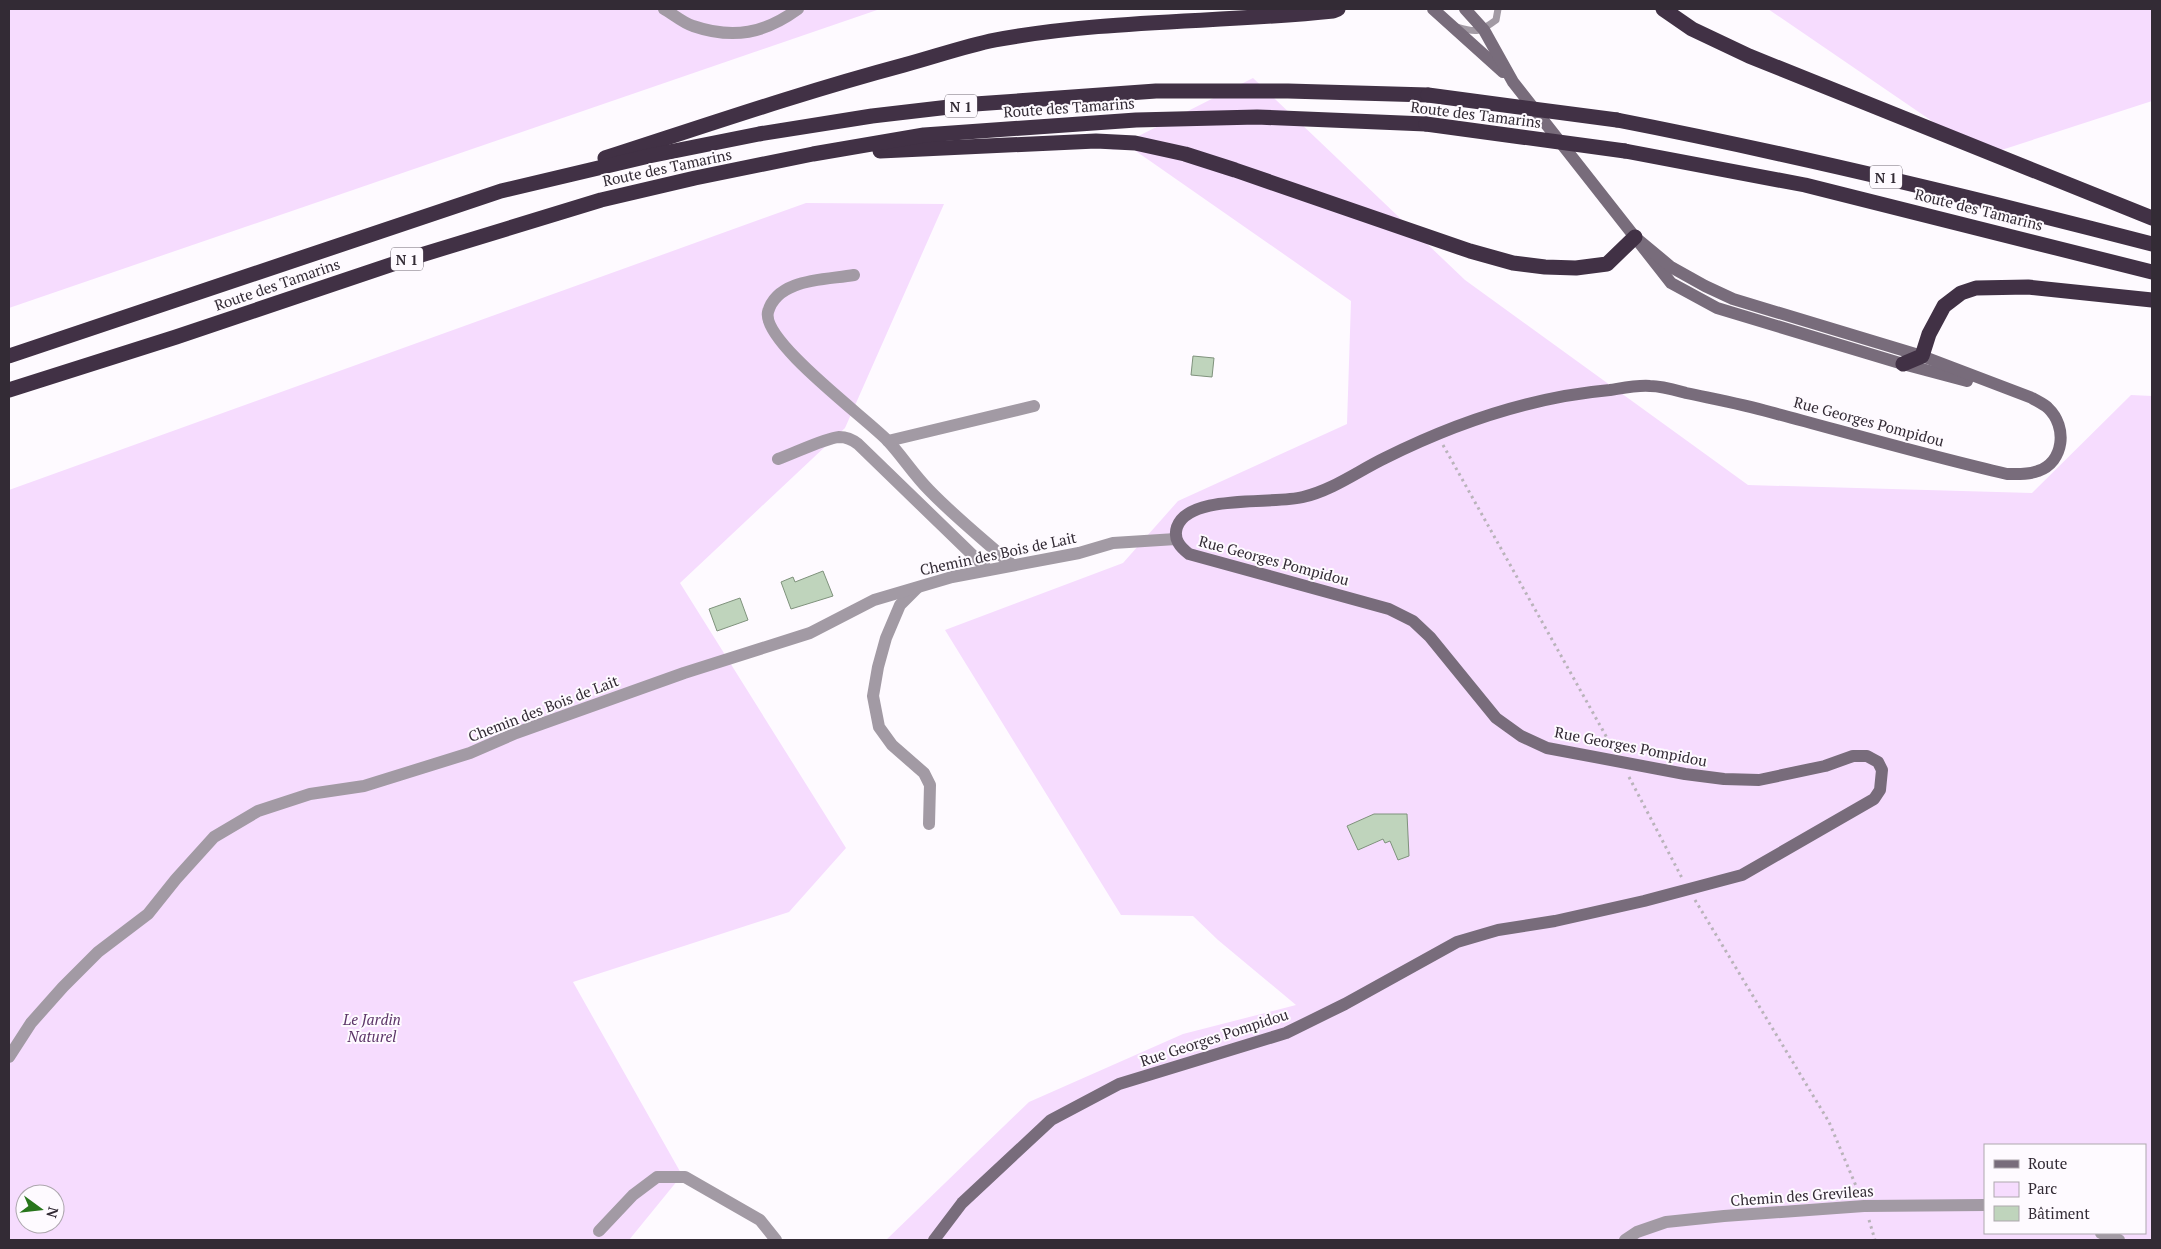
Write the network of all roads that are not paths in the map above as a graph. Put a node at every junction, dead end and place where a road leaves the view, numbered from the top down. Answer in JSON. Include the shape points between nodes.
{"nodes":[{"id":1,"x":664,"y":9,"type":"edge"},
{"id":2,"x":798,"y":9,"type":"edge"},
{"id":3,"x":1338,"y":9,"type":"edge"},
{"id":4,"x":1433,"y":9,"type":"edge"},
{"id":5,"x":1466,"y":9,"type":"edge"},
{"id":6,"x":1498,"y":9,"type":"edge"},
{"id":7,"x":1663,"y":9,"type":"edge"},
{"id":8,"x":1455,"y":26,"type":"junction"},
{"id":9,"x":1484,"y":30,"type":"junction"},
{"id":10,"x":1513,"y":82,"type":"junction"},
{"id":11,"x":813,"y":154,"type":"junction"},
{"id":12,"x":501,"y":191,"type":"junction"},
{"id":13,"x":2152,"y":218,"type":"edge"},
{"id":14,"x":1636,"y":237,"type":"junction"},
{"id":15,"x":2152,"y":244,"type":"edge"},
{"id":16,"x":2152,"y":272,"type":"edge"},
{"id":17,"x":854,"y":275,"type":"dead end"},
{"id":18,"x":2152,"y":300,"type":"edge"},
{"id":19,"x":9,"y":356,"type":"edge"},
{"id":20,"x":1922,"y":356,"type":"junction"},
{"id":21,"x":1903,"y":364,"type":"junction"},
{"id":22,"x":9,"y":390,"type":"edge"},
{"id":23,"x":2032,"y":398,"type":"junction"},
{"id":24,"x":1034,"y":406,"type":"dead end"},
{"id":25,"x":888,"y":441,"type":"junction"},
{"id":26,"x":778,"y":460,"type":"dead end"},
{"id":27,"x":1176,"y":539,"type":"junction"},
{"id":28,"x":1011,"y":564,"type":"junction"},
{"id":29,"x":988,"y":570,"type":"junction"},
{"id":30,"x":919,"y":587,"type":"junction"},
{"id":31,"x":929,"y":824,"type":"dead end"},
{"id":32,"x":9,"y":1056,"type":"edge"},
{"id":33,"x":1984,"y":1205,"type":"edge"},
{"id":34,"x":599,"y":1231,"type":"dead end"},
{"id":35,"x":2104,"y":1234,"type":"edge"},
{"id":36,"x":2116,"y":1239,"type":"edge"},
{"id":37,"x":776,"y":1240,"type":"edge"},
{"id":38,"x":934,"y":1240,"type":"edge"},
{"id":39,"x":1625,"y":1240,"type":"edge"}],
"edges":[{"from":1,"to":2,"type":"street","via":[[692,26],[720,33],[752,32],[778,23]]},
{"from":3,"to":12,"type":"highway","via":[[1265,18],[1109,26],[995,40],[836,83]]},
{"from":4,"to":8,"type":"main road","name":"Rue Georges Pompidou"},
{"from":5,"to":9,"type":"main road","name":"Rue Georges Pompidou"},
{"from":6,"to":9,"type":"lane","via":[[1496,20]]},
{"from":7,"to":13,"type":"highway","via":[[1692,29],[1749,56]]},
{"from":8,"to":9,"type":"lane","via":[[1474,32]]},
{"from":8,"to":10,"type":"main road","name":"Rue Georges Pompidou"},
{"from":9,"to":10,"type":"main road","name":"Rue Georges Pompidou"},
{"from":10,"to":14,"type":"main road","name":"Rue Georges Pompidou"},
{"from":11,"to":14,"type":"highway","via":[[1096,141],[1135,143],[1185,154],[1513,263],[1576,268],[1607,264]]},
{"from":11,"to":16,"type":"highway","name":"Route des Tamarins","number":"N 1","bridge":true,"via":[[924,135],[1127,120],[1257,118],[1426,124],[1625,151],[1805,185]]},
{"from":11,"to":22,"type":"highway","name":"Route des Tamarins","number":"N 1","via":[[601,200],[408,258]]},
{"from":12,"to":15,"type":"highway","name":"Route des Tamarins","number":"N 1","bridge":true,"via":[[760,134],[975,104],[1156,91],[1428,95],[1617,120],[1827,163]]},
{"from":12,"to":19,"type":"highway","name":"Route des Tamarins","number":"N 1"},
{"from":14,"to":20,"type":"main road","name":"Rue Georges Pompidou","via":[[1671,267],[1733,299]]},
{"from":14,"to":21,"type":"main road","name":"Rue Georges Pompidou","via":[[1671,283],[1717,308]]},
{"from":17,"to":25,"type":"street","via":[[793,286],[780,293],[768,313],[769,326],[786,348]]},
{"from":18,"to":20,"type":"highway","via":[[2028,287],[1976,288],[1960,294],[1944,306]]},
{"from":20,"to":21,"type":"highway"},
{"from":20,"to":23,"type":"main road","name":"Rue Georges Pompidou"},
{"from":21,"to":23,"type":"main road","name":"Rue Georges Pompidou"},
{"from":23,"to":27,"type":"main road","name":"Rue Georges Pompidou","via":[[2048,408],[2058,422],[2061,436],[2059,451],[2051,465],[2037,472],[2007,474],[1740,404],[1651,386],[1593,391],[1543,400],[1437,434],[1336,485],[1304,497],[1212,504],[1194,510],[1182,517]]},
{"from":24,"to":25,"type":"street"},
{"from":25,"to":28,"type":"street","via":[[930,491]]},
{"from":26,"to":29,"type":"street","via":[[834,438],[852,440]]},
{"from":27,"to":28,"type":"street","name":"Chemin des Bois de Lait","via":[[1113,543],[1079,553]]},
{"from":27,"to":38,"type":"main road","name":"Rue Georges Pompidou","via":[[1189,554],[1389,609],[1413,621],[1430,637],[1496,718],[1521,736],[1547,748],[1686,774],[1759,780],[1825,766],[1853,756],[1867,756],[1878,762],[1882,770],[1880,790],[1874,799],[1742,875],[1457,942],[1286,1033],[1119,1084],[1051,1120],[962,1203]]},
{"from":28,"to":29,"type":"street","name":"Chemin des Bois de Lait"},
{"from":29,"to":30,"type":"street","name":"Chemin des Bois de Lait"},
{"from":30,"to":31,"type":"street","via":[[900,605],[886,638],[873,696],[879,727],[892,745],[924,773],[930,785]]},
{"from":30,"to":32,"type":"street","name":"Chemin des Bois de Lait","via":[[874,600],[810,633],[684,673],[516,733],[470,753],[364,786],[310,794],[258,811],[214,838],[148,914],[98,952],[30,1023]]},
{"from":33,"to":39,"type":"street","name":"Chemin des Grevileas","via":[[1864,1206],[1666,1222],[1637,1232]]},
{"from":34,"to":37,"type":"street","via":[[633,1195],[657,1177],[685,1177],[760,1220]]},
{"from":35,"to":36,"type":"street"}]}
